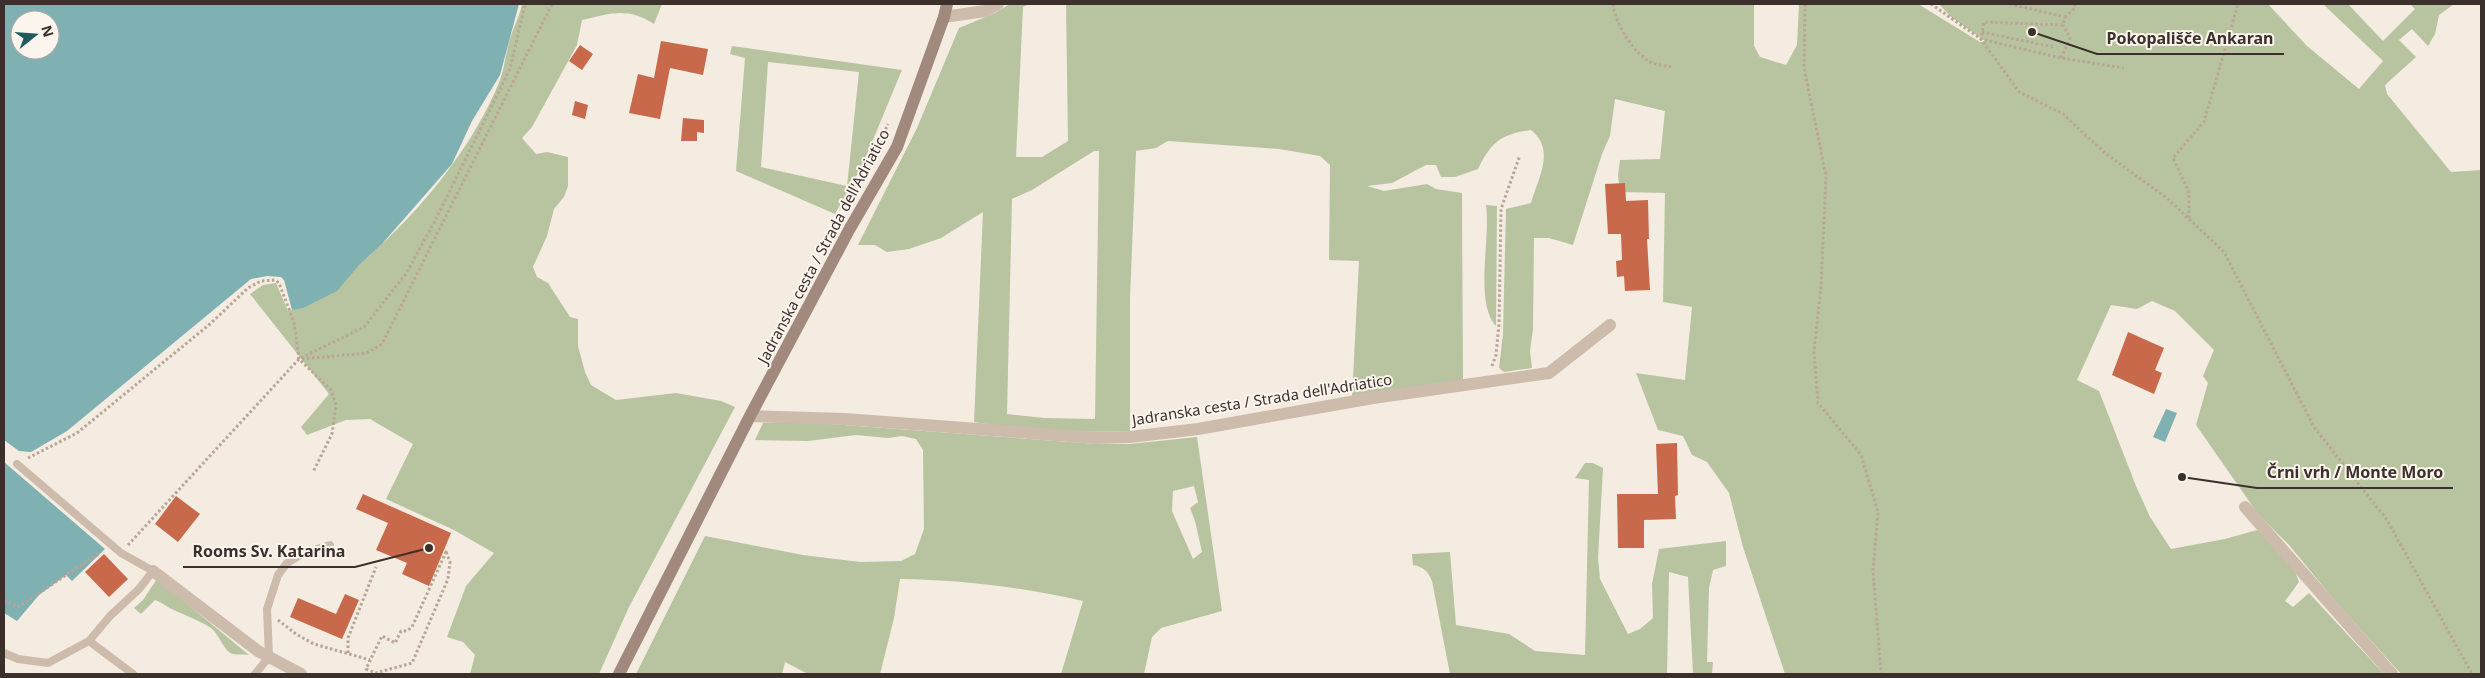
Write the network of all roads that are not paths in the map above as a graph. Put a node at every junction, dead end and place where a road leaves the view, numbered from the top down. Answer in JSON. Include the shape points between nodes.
{"nodes":[{"id":1,"x":946,"y":4,"type":"edge"},
{"id":2,"x":998,"y":4,"type":"edge"},
{"id":3,"x":944,"y":17,"type":"junction"},
{"id":4,"x":1610,"y":325,"type":"dead end"},
{"id":5,"x":750,"y":416,"type":"junction"},
{"id":6,"x":17,"y":464,"type":"road end"},
{"id":7,"x":2246,"y":507,"type":"dead end"},
{"id":8,"x":330,"y":545,"type":"dead end"},
{"id":9,"x":153,"y":571,"type":"junction"},
{"id":10,"x":89,"y":641,"type":"junction"},
{"id":11,"x":4,"y":652,"type":"edge"},
{"id":12,"x":268,"y":657,"type":"junction"},
{"id":13,"x":133,"y":674,"type":"edge"},
{"id":14,"x":255,"y":674,"type":"edge"},
{"id":15,"x":300,"y":674,"type":"edge"},
{"id":16,"x":620,"y":674,"type":"edge"},
{"id":17,"x":2392,"y":674,"type":"edge"}],
"edges":[{"from":1,"to":3,"type":"main road","name":"Jadranska cesta / Strada dell'Adriatico"},
{"from":2,"to":3,"type":"street","via":[[985,11]]},
{"from":3,"to":5,"type":"main road","name":"Jadranska cesta / Strada dell'Adriatico","via":[[897,147]]},
{"from":4,"to":5,"type":"street","name":"Jadranska cesta / Strada dell'Adriatico","via":[[1549,373],[1130,437],[1096,438],[845,418]]},
{"from":5,"to":16,"type":"main road","name":"Jadranska cesta / Strada dell'Adriatico"},
{"from":6,"to":9,"type":"lane","via":[[121,553]]},
{"from":7,"to":17,"type":"street"},
{"from":8,"to":12,"type":"lane","via":[[302,554],[287,563],[278,575],[267,610]]},
{"from":9,"to":10,"type":"lane"},
{"from":9,"to":12,"type":"street"},
{"from":10,"to":11,"type":"lane","via":[[48,662],[18,659]]},
{"from":10,"to":13,"type":"lane"},
{"from":12,"to":14,"type":"lane"},
{"from":12,"to":15,"type":"street"}]}
